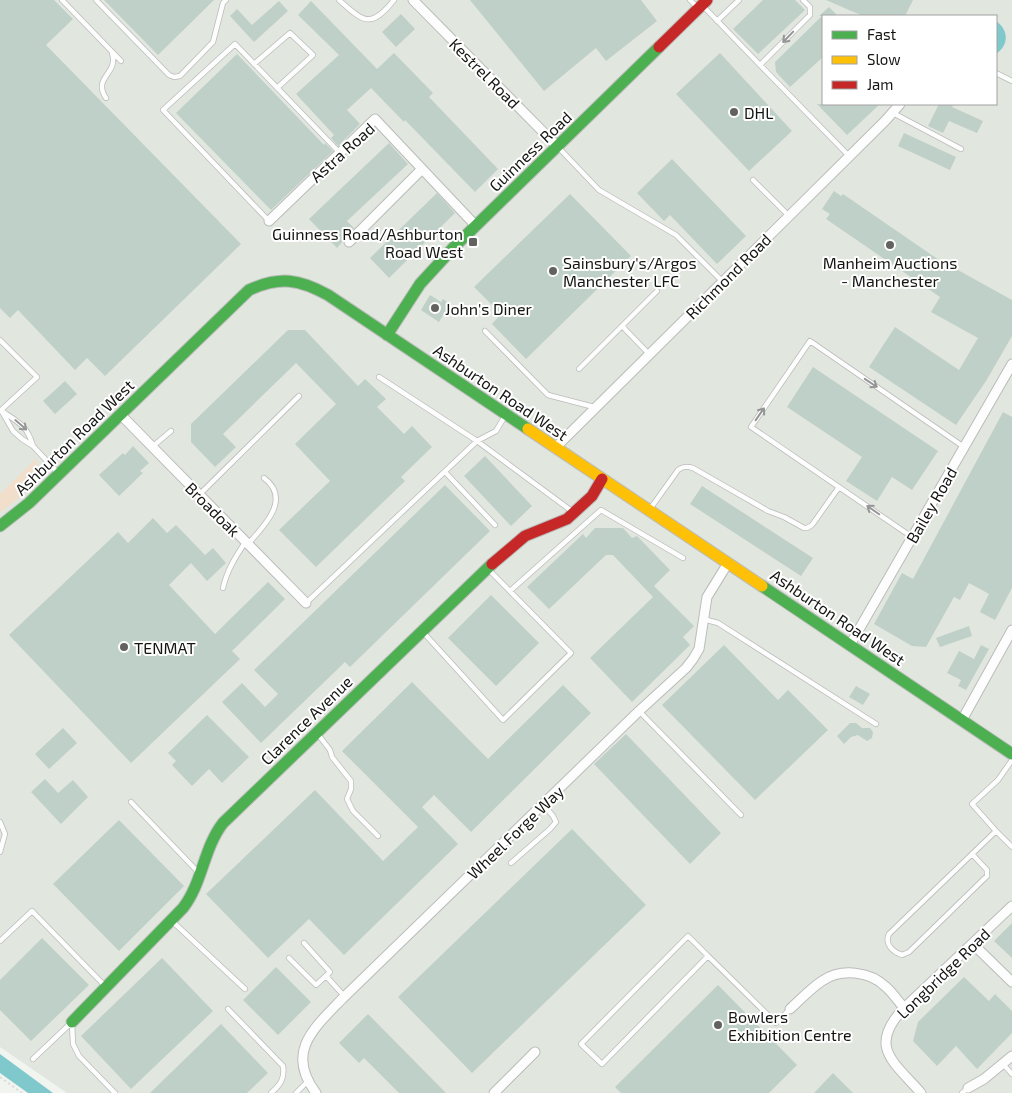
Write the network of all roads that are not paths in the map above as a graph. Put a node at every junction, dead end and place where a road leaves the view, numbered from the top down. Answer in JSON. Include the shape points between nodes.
{"nodes":[{"id":1,"x":62,"y":0,"type":"edge"},
{"id":2,"x":96,"y":0,"type":"edge"},
{"id":3,"x":226,"y":0,"type":"edge"},
{"id":4,"x":339,"y":0,"type":"edge"},
{"id":5,"x":394,"y":0,"type":"edge"},
{"id":6,"x":413,"y":0,"type":"edge"},
{"id":7,"x":739,"y":0,"type":"edge"},
{"id":8,"x":804,"y":0,"type":"edge"},
{"id":9,"x":699,"y":4,"type":"edge"},
{"id":10,"x":717,"y":21,"type":"junction"},
{"id":11,"x":110,"y":50,"type":"junction"},
{"id":12,"x":120,"y":61,"type":"dead end"},
{"id":13,"x":254,"y":64,"type":"junction"},
{"id":14,"x":760,"y":66,"type":"junction"},
{"id":15,"x":997,"y":74,"type":"edge"},
{"id":16,"x":1012,"y":81,"type":"edge"},
{"id":17,"x":277,"y":88,"type":"junction"},
{"id":18,"x":106,"y":98,"type":"dead end"},
{"id":19,"x":899,"y":105,"type":"edge"},
{"id":20,"x":893,"y":113,"type":"junction"},
{"id":21,"x":558,"y":147,"type":"junction"},
{"id":22,"x":961,"y":148,"type":"dead end"},
{"id":23,"x":339,"y":152,"type":"junction"},
{"id":24,"x":849,"y":156,"type":"junction"},
{"id":25,"x":422,"y":169,"type":"junction"},
{"id":26,"x":753,"y":180,"type":"dead end"},
{"id":27,"x":788,"y":216,"type":"junction"},
{"id":28,"x":269,"y":221,"type":"joint"},
{"id":29,"x":476,"y":226,"type":"junction"},
{"id":30,"x":349,"y":242,"type":"dead end"},
{"id":31,"x":722,"y":281,"type":"junction"},
{"id":32,"x":657,"y":291,"type":"dead end"},
{"id":33,"x":622,"y":326,"type":"junction"},
{"id":34,"x":485,"y":331,"type":"dead end"},
{"id":35,"x":387,"y":335,"type":"junction"},
{"id":36,"x":0,"y":340,"type":"edge"},
{"id":37,"x":649,"y":354,"type":"junction"},
{"id":38,"x":1012,"y":364,"type":"edge"},
{"id":39,"x":578,"y":369,"type":"dead end"},
{"id":40,"x":379,"y":377,"type":"dead end"},
{"id":41,"x":299,"y":396,"type":"dead end"},
{"id":42,"x":596,"y":408,"type":"junction"},
{"id":43,"x":0,"y":410,"type":"edge"},
{"id":44,"x":120,"y":414,"type":"junction"},
{"id":45,"x":506,"y":415,"type":"junction"},
{"id":46,"x":171,"y":431,"type":"dead end"},
{"id":47,"x":477,"y":441,"type":"junction"},
{"id":48,"x":33,"y":446,"type":"junction"},
{"id":49,"x":152,"y":447,"type":"junction"},
{"id":50,"x":964,"y":447,"type":"junction"},
{"id":51,"x":555,"y":448,"type":"junction"},
{"id":52,"x":444,"y":472,"type":"junction"},
{"id":53,"x":60,"y":474,"type":"junction"},
{"id":54,"x":264,"y":478,"type":"dead end"},
{"id":55,"x":602,"y":478,"type":"junction"},
{"id":56,"x":839,"y":487,"type":"junction"},
{"id":57,"x":200,"y":494,"type":"junction"},
{"id":58,"x":649,"y":510,"type":"junction"},
{"id":59,"x":573,"y":512,"type":"junction"},
{"id":60,"x":495,"y":525,"type":"dead end"},
{"id":61,"x":0,"y":526,"type":"edge"},
{"id":62,"x":913,"y":538,"type":"junction"},
{"id":63,"x":247,"y":543,"type":"junction"},
{"id":64,"x":683,"y":558,"type":"dead end"},
{"id":65,"x":728,"y":563,"type":"junction"},
{"id":66,"x":487,"y":568,"type":"junction"},
{"id":67,"x":223,"y":588,"type":"dead end"},
{"id":68,"x":510,"y":591,"type":"junction"},
{"id":69,"x":306,"y":603,"type":"joint"},
{"id":70,"x":703,"y":619,"type":"junction"},
{"id":71,"x":1012,"y":630,"type":"edge"},
{"id":72,"x":422,"y":631,"type":"junction"},
{"id":73,"x":850,"y":645,"type":"junction"},
{"id":74,"x":639,"y":711,"type":"junction"},
{"id":75,"x":962,"y":720,"type":"junction"},
{"id":76,"x":876,"y":724,"type":"dead end"},
{"id":77,"x":316,"y":732,"type":"junction"},
{"id":78,"x":1012,"y":754,"type":"edge"},
{"id":79,"x":1012,"y":760,"type":"edge"},
{"id":80,"x":131,"y":802,"type":"dead end"},
{"id":81,"x":543,"y":804,"type":"junction"},
{"id":82,"x":741,"y":815,"type":"dead end"},
{"id":83,"x":0,"y":822,"type":"edge"},
{"id":84,"x":996,"y":831,"type":"junction"},
{"id":85,"x":378,"y":836,"type":"dead end"},
{"id":86,"x":1012,"y":847,"type":"edge"},
{"id":87,"x":0,"y":852,"type":"edge"},
{"id":88,"x":972,"y":854,"type":"junction"},
{"id":89,"x":511,"y":863,"type":"dead end"},
{"id":90,"x":199,"y":873,"type":"junction"},
{"id":91,"x":1012,"y":906,"type":"edge"},
{"id":92,"x":172,"y":921,"type":"junction"},
{"id":93,"x":0,"y":941,"type":"edge"},
{"id":94,"x":304,"y":943,"type":"dead end"},
{"id":95,"x":973,"y":944,"type":"junction"},
{"id":96,"x":708,"y":956,"type":"junction"},
{"id":97,"x":289,"y":958,"type":"dead end"},
{"id":98,"x":326,"y":976,"type":"junction"},
{"id":99,"x":1012,"y":982,"type":"edge"},
{"id":100,"x":106,"y":987,"type":"junction"},
{"id":101,"x":245,"y":989,"type":"dead end"},
{"id":102,"x":345,"y":997,"type":"junction"},
{"id":103,"x":904,"y":1008,"type":"junction"},
{"id":104,"x":228,"y":1009,"type":"dead end"},
{"id":105,"x":790,"y":1009,"type":"joint"},
{"id":106,"x":72,"y":1022,"type":"junction"},
{"id":107,"x":535,"y":1052,"type":"dead end"},
{"id":108,"x":1012,"y":1056,"type":"edge"},
{"id":109,"x":33,"y":1059,"type":"dead end"},
{"id":110,"x":1003,"y":1064,"type":"junction"},
{"id":111,"x":1012,"y":1074,"type":"edge"},
{"id":112,"x":307,"y":1082,"type":"junction"},
{"id":113,"x":965,"y":1090,"type":"edge"},
{"id":114,"x":115,"y":1093,"type":"edge"},
{"id":115,"x":272,"y":1093,"type":"edge"},
{"id":116,"x":296,"y":1093,"type":"edge"},
{"id":117,"x":316,"y":1093,"type":"edge"},
{"id":118,"x":494,"y":1093,"type":"edge"},
{"id":119,"x":921,"y":1093,"type":"edge"}],
"edges":[{"from":1,"to":11,"type":"lane"},
{"from":2,"to":3,"type":"lane","via":[[174,78],[180,76],[213,42]]},
{"from":4,"to":5,"type":"lane","via":[[366,20],[380,14]]},
{"from":6,"to":21,"type":"street","name":"Kestrel Road"},
{"from":7,"to":10,"type":"lane"},
{"from":8,"to":14,"type":"lane","one_way":true,"via":[[810,6],[810,15]]},
{"from":9,"to":10,"type":"lane"},
{"from":9,"to":21,"type":"main road","name":"Guinness Road"},
{"from":10,"to":14,"type":"lane"},
{"from":11,"to":12,"type":"lane"},
{"from":11,"to":18,"type":"lane","via":[[113,65],[101,87]]},
{"from":13,"to":17,"type":"lane"},
{"from":13,"to":17,"type":"lane","via":[[290,33],[313,55]]},
{"from":13,"to":28,"type":"lane","via":[[235,44],[163,110]]},
{"from":14,"to":24,"type":"lane"},
{"from":15,"to":16,"type":"lane"},
{"from":17,"to":23,"type":"lane"},
{"from":19,"to":20,"type":"street","name":"Richmond Road"},
{"from":20,"to":22,"type":"lane"},
{"from":20,"to":24,"type":"street","name":"Richmond Road"},
{"from":21,"to":29,"type":"main road","name":"Guinness Road"},
{"from":21,"to":31,"type":"lane","via":[[600,190],[676,235]]},
{"from":23,"to":25,"type":"street","name":"Astra Road","via":[[375,118]]},
{"from":23,"to":28,"type":"street","name":"Astra Road"},
{"from":24,"to":27,"type":"street","name":"Richmond Road"},
{"from":25,"to":29,"type":"street","name":"Astra Road"},
{"from":25,"to":30,"type":"street"},
{"from":26,"to":27,"type":"lane"},
{"from":27,"to":31,"type":"street","name":"Richmond Road"},
{"from":29,"to":35,"type":"main road","name":"Guinness Road","via":[[420,284]]},
{"from":31,"to":37,"type":"street","name":"Richmond Road"},
{"from":32,"to":33,"type":"lane"},
{"from":33,"to":37,"type":"lane"},
{"from":33,"to":39,"type":"lane"},
{"from":34,"to":42,"type":"lane","via":[[548,395]]},
{"from":35,"to":44,"type":"main road","name":"Ashburton Road West","via":[[313,286],[287,280],[261,284],[249,290]]},
{"from":35,"to":45,"type":"main road","name":"Ashburton Road West"},
{"from":36,"to":43,"type":"lane","via":[[37,377]]},
{"from":37,"to":42,"type":"street","name":"Richmond Road"},
{"from":38,"to":50,"type":"street","name":"Bailey Road"},
{"from":40,"to":47,"type":"lane"},
{"from":41,"to":57,"type":"lane"},
{"from":42,"to":51,"type":"street","name":"Richmond Road"},
{"from":43,"to":48,"type":"lane","via":[[13,431]]},
{"from":43,"to":48,"type":"lane","one_way":true,"via":[[21,423],[29,432]]},
{"from":44,"to":49,"type":"street","name":"Broadoak"},
{"from":44,"to":53,"type":"main road","name":"Ashburton Road West"},
{"from":45,"to":47,"type":"lane","via":[[496,431]]},
{"from":45,"to":51,"type":"main road","name":"Ashburton Road West"},
{"from":46,"to":49,"type":"lane"},
{"from":47,"to":52,"type":"lane"},
{"from":47,"to":59,"type":"lane"},
{"from":48,"to":53,"type":"lane"},
{"from":49,"to":57,"type":"street","name":"Broadoak"},
{"from":56,"to":50,"type":"lane","one_way":true,"via":[[751,427],[810,341]]},
{"from":50,"to":62,"type":"street","name":"Bailey Road"},
{"from":51,"to":55,"type":"main road","name":"Ashburton Road West"},
{"from":52,"to":60,"type":"lane"},
{"from":52,"to":69,"type":"lane"},
{"from":53,"to":61,"type":"main road","name":"Ashburton Road West"},
{"from":54,"to":63,"type":"lane","via":[[272,483],[277,498],[272,514]]},
{"from":55,"to":58,"type":"main road","name":"Ashburton Road West"},
{"from":55,"to":59,"type":"main road","name":"Clarence Avenue","via":[[592,496]]},
{"from":56,"to":58,"type":"lane","via":[[812,525],[804,528],[693,468],[682,467]]},
{"from":62,"to":56,"type":"lane","one_way":true},
{"from":57,"to":63,"type":"street","name":"Broadoak"},
{"from":58,"to":65,"type":"main road","name":"Ashburton Road West"},
{"from":59,"to":66,"type":"main road","name":"Clarence Avenue","via":[[567,519],[525,536]]},
{"from":62,"to":73,"type":"street","name":"Bailey Road"},
{"from":63,"to":67,"type":"lane","via":[[231,566]]},
{"from":63,"to":69,"type":"street","name":"Broadoak"},
{"from":64,"to":68,"type":"lane","via":[[601,510]]},
{"from":65,"to":70,"type":"street","name":"Wheel Forge Way","via":[[708,597]]},
{"from":65,"to":73,"type":"main road","name":"Ashburton Road West"},
{"from":66,"to":68,"type":"lane"},
{"from":66,"to":72,"type":"main road","name":"Clarence Avenue"},
{"from":68,"to":72,"type":"lane","via":[[571,653],[503,720]]},
{"from":70,"to":74,"type":"street","name":"Wheel Forge Way","via":[[699,649],[693,659]]},
{"from":70,"to":76,"type":"lane","via":[[718,623]]},
{"from":71,"to":75,"type":"street"},
{"from":72,"to":77,"type":"main road","name":"Clarence Avenue"},
{"from":73,"to":75,"type":"main road","name":"Ashburton Road West"},
{"from":74,"to":81,"type":"street","name":"Wheel Forge Way"},
{"from":74,"to":82,"type":"lane"},
{"from":75,"to":78,"type":"main road","name":"Ashburton Road West"},
{"from":77,"to":85,"type":"lane","via":[[351,781],[347,799],[353,812]]},
{"from":77,"to":90,"type":"main road","name":"Clarence Avenue","via":[[215,832]]},
{"from":79,"to":84,"type":"lane","via":[[998,780],[972,804]]},
{"from":80,"to":90,"type":"lane"},
{"from":81,"to":89,"type":"lane","via":[[556,822]]},
{"from":81,"to":102,"type":"street","name":"Wheel Forge Way"},
{"from":83,"to":87,"type":"lane","via":[[6,834]]},
{"from":84,"to":86,"type":"lane"},
{"from":84,"to":88,"type":"lane"},
{"from":88,"to":88,"type":"lane","via":[[889,934],[888,943],[896,952],[902,955],[909,952],[987,876],[987,870]]},
{"from":90,"to":92,"type":"main road","name":"Clarence Avenue","via":[[189,901]]},
{"from":91,"to":95,"type":"street","name":"Longbridge Road"},
{"from":92,"to":100,"type":"main road","name":"Clarence Avenue"},
{"from":92,"to":101,"type":"lane"},
{"from":93,"to":100,"type":"lane","via":[[32,911]]},
{"from":94,"to":98,"type":"lane","via":[[330,972]]},
{"from":95,"to":99,"type":"street"},
{"from":95,"to":103,"type":"street","name":"Longbridge Road"},
{"from":96,"to":96,"type":"lane","via":[[688,936],[581,1044],[602,1064]]},
{"from":96,"to":105,"type":"lane","via":[[776,1023]]},
{"from":97,"to":98,"type":"lane","via":[[316,985]]},
{"from":98,"to":102,"type":"lane"},
{"from":100,"to":106,"type":"main road","name":"Clarence Avenue"},
{"from":102,"to":112,"type":"street","name":"Wheel Forge Way","via":[[309,1035],[302,1056]]},
{"from":103,"to":105,"type":"street","via":[[876,980],[864,974],[849,973],[823,980]]},
{"from":103,"to":119,"type":"street","name":"Longbridge Road","via":[[888,1028],[886,1044],[894,1065]]},
{"from":104,"to":115,"type":"lane","via":[[283,1066],[283,1079]]},
{"from":106,"to":109,"type":"lane"},
{"from":106,"to":114,"type":"lane","via":[[73,1044],[79,1056]]},
{"from":107,"to":118,"type":"street"},
{"from":108,"to":110,"type":"street"},
{"from":110,"to":111,"type":"lane"},
{"from":110,"to":113,"type":"street"},
{"from":112,"to":116,"type":"lane"},
{"from":112,"to":117,"type":"street","name":"Wheel Forge Way"}]}
